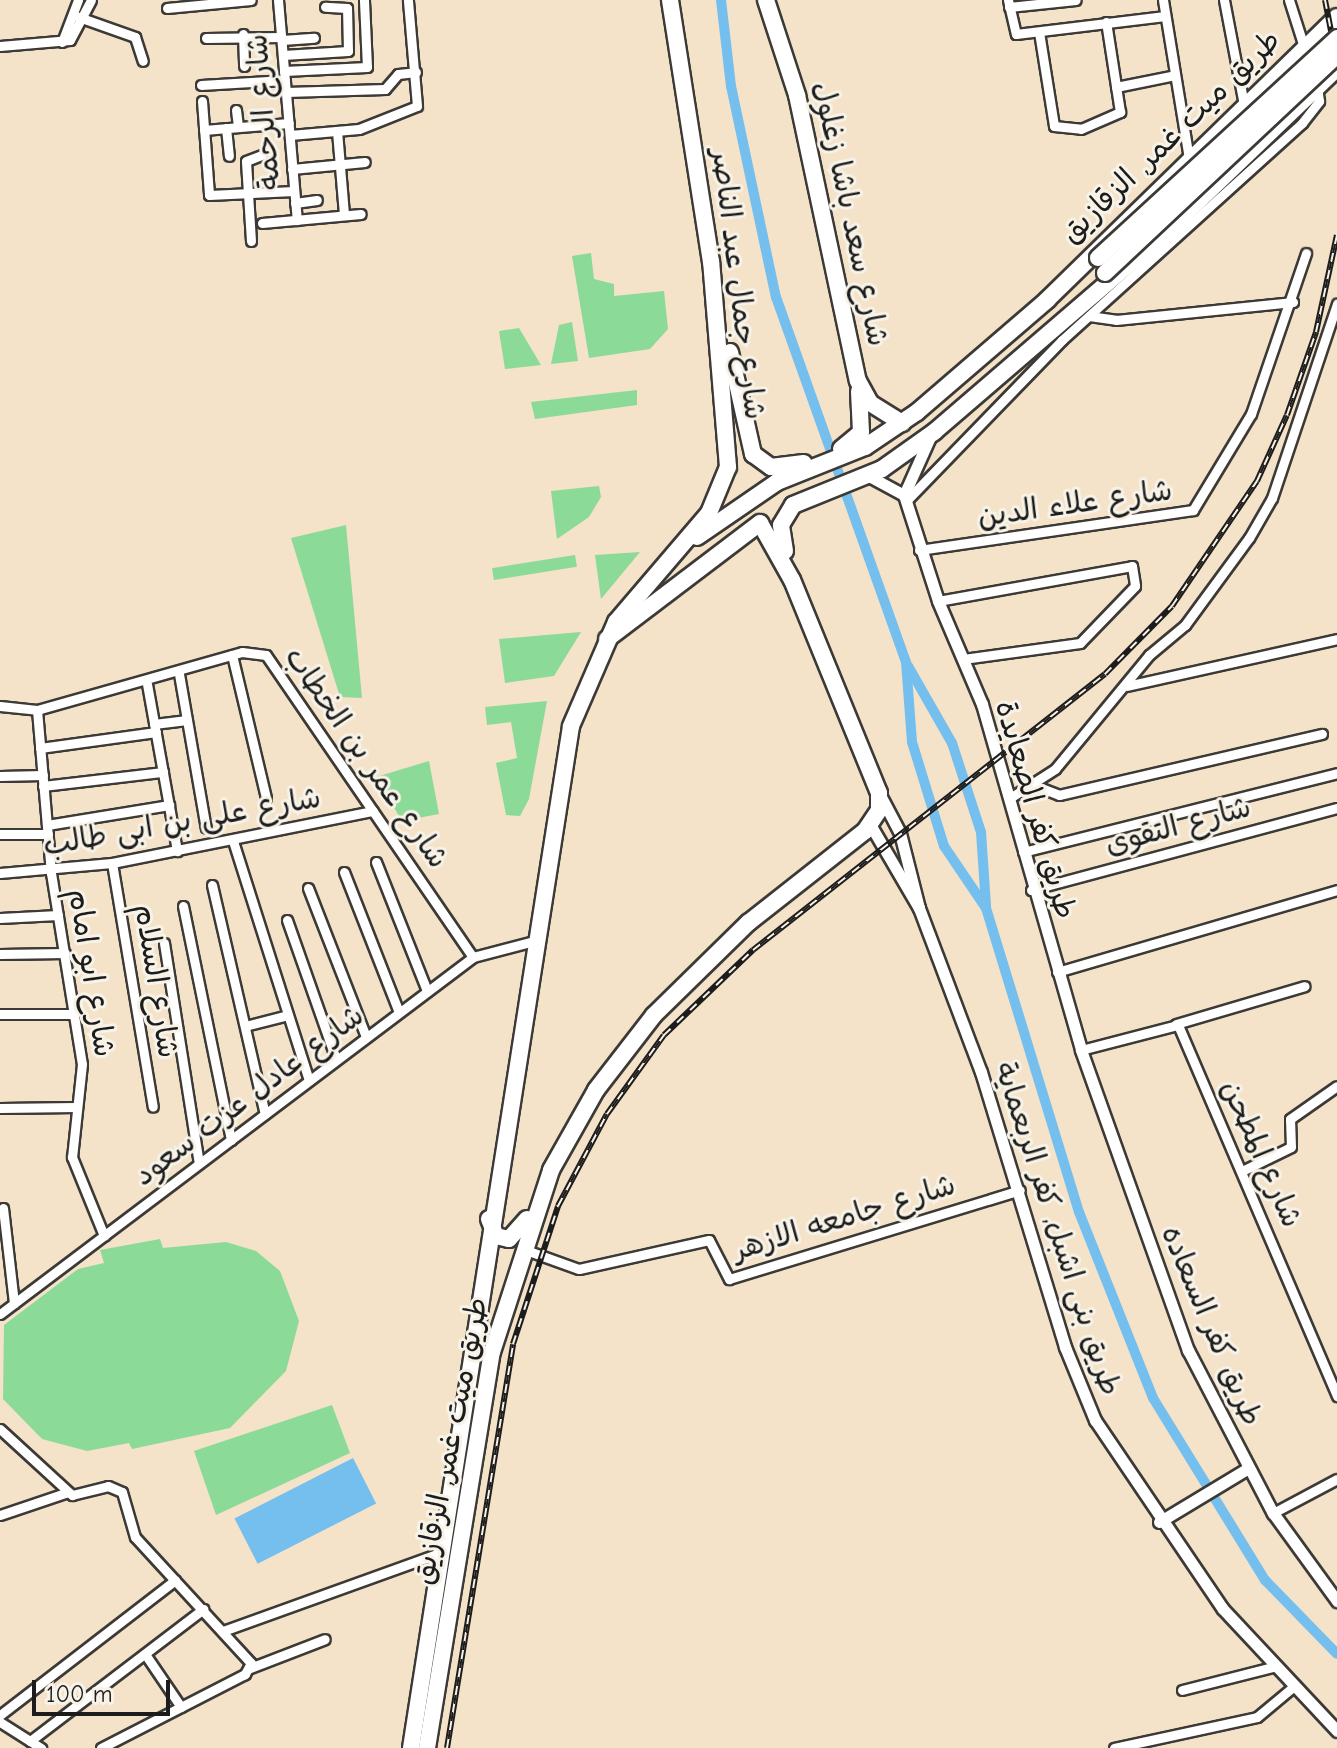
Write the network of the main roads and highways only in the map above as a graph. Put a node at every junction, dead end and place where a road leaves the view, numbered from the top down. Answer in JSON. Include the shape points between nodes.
{"nodes":[{"id":1,"x":670,"y":0,"type":"edge"},
{"id":2,"x":766,"y":0,"type":"edge"},
{"id":3,"x":1337,"y":17,"type":"edge"},
{"id":4,"x":1337,"y":38,"type":"edge"},
{"id":5,"x":1337,"y":55,"type":"edge"},
{"id":6,"x":1337,"y":68,"type":"edge"},
{"id":7,"x":1102,"y":265,"type":"junction"},
{"id":8,"x":714,"y":293,"type":"junction"},
{"id":9,"x":1047,"y":300,"type":"junction"},
{"id":10,"x":1081,"y":315,"type":"junction"},
{"id":11,"x":858,"y":381,"type":"junction"},
{"id":12,"x":902,"y":423,"type":"junction"},
{"id":13,"x":854,"y":447,"type":"junction"},
{"id":14,"x":803,"y":467,"type":"junction"},
{"id":15,"x":670,"y":556,"type":"junction"},
{"id":16,"x":792,"y":580,"type":"junction"},
{"id":17,"x":604,"y":641,"type":"junction"},
{"id":18,"x":539,"y":1198,"type":"junction"},
{"id":19,"x":488,"y":1218,"type":"junction"},
{"id":20,"x":508,"y":1294,"type":"junction"},
{"id":21,"x":478,"y":1298,"type":"junction"},
{"id":22,"x":411,"y":1748,"type":"edge"},
{"id":23,"x":427,"y":1748,"type":"edge"}],
"edges":[{"from":1,"to":8,"type":"highway","name":"شارع جمال عبد الناصر"},
{"from":2,"to":11,"type":"highway","name":"شارع سعد باشا زغلول","via":[[797,95]]},
{"from":3,"to":9,"type":"highway","name":"طريق ميت غمر, الزقازيق"},
{"from":4,"to":7,"type":"highway","name":"طريق ميت غمر, الزقازيق","bridge":true},
{"from":5,"to":7,"type":"highway","name":"طريق ميت غمر, الزقازيق","bridge":true},
{"from":6,"to":10,"type":"highway","name":"طريق ميت غمر, الزقازيق"},
{"from":7,"to":9,"type":"highway","name":"طريق ميت غمر, الزقازيق"},
{"from":7,"to":10,"type":"highway","name":"طريق ميت غمر, الزقازيق"},
{"from":8,"to":14,"type":"highway","via":[[724,309],[753,454],[771,467]]},
{"from":8,"to":15,"type":"highway","name":"شارع جمال عبد الناصر","via":[[728,467],[709,513]]},
{"from":9,"to":12,"type":"highway","name":"طريق ميت غمر, الزقازيق"},
{"from":10,"to":16,"type":"highway","name":"طريق ميت غمر, الزقازيق","via":[[934,432],[866,475],[812,494],[781,525]]},
{"from":11,"to":12,"type":"highway","name":"شارع سعد باشا زغلول","via":[[870,403]]},
{"from":11,"to":13,"type":"highway","via":[[862,427]]},
{"from":12,"to":13,"type":"highway","name":"طريق ميت غمر, الزقازيق"},
{"from":13,"to":14,"type":"highway","name":"طريق ميت غمر, الزقازيق"},
{"from":14,"to":15,"type":"highway"},
{"from":15,"to":17,"type":"highway","name":"طريق ميت غمر, الزقازيق"},
{"from":16,"to":17,"type":"highway","via":[[768,530],[755,522]]},
{"from":16,"to":18,"type":"highway","name":"طريق ميت غمر, الزقازيق","via":[[879,793],[871,826],[748,923],[654,1015],[580,1116]]},
{"from":17,"to":19,"type":"highway","name":"طريق ميت غمر, الزقازيق","via":[[571,726]]},
{"from":18,"to":19,"type":"highway","via":[[509,1239],[496,1236]]},
{"from":18,"to":20,"type":"highway","name":"طريق ميت غمر, الزقازيق"},
{"from":19,"to":21,"type":"highway","name":"طريق ميت غمر, الزقازيق"},
{"from":20,"to":21,"type":"highway","via":[[493,1288]]},
{"from":20,"to":23,"type":"highway","name":"طريق ميت غمر, الزقازيق","via":[[465,1495]]},
{"from":21,"to":22,"type":"highway","name":"طريق ميت غمر, الزقازيق"}]}
